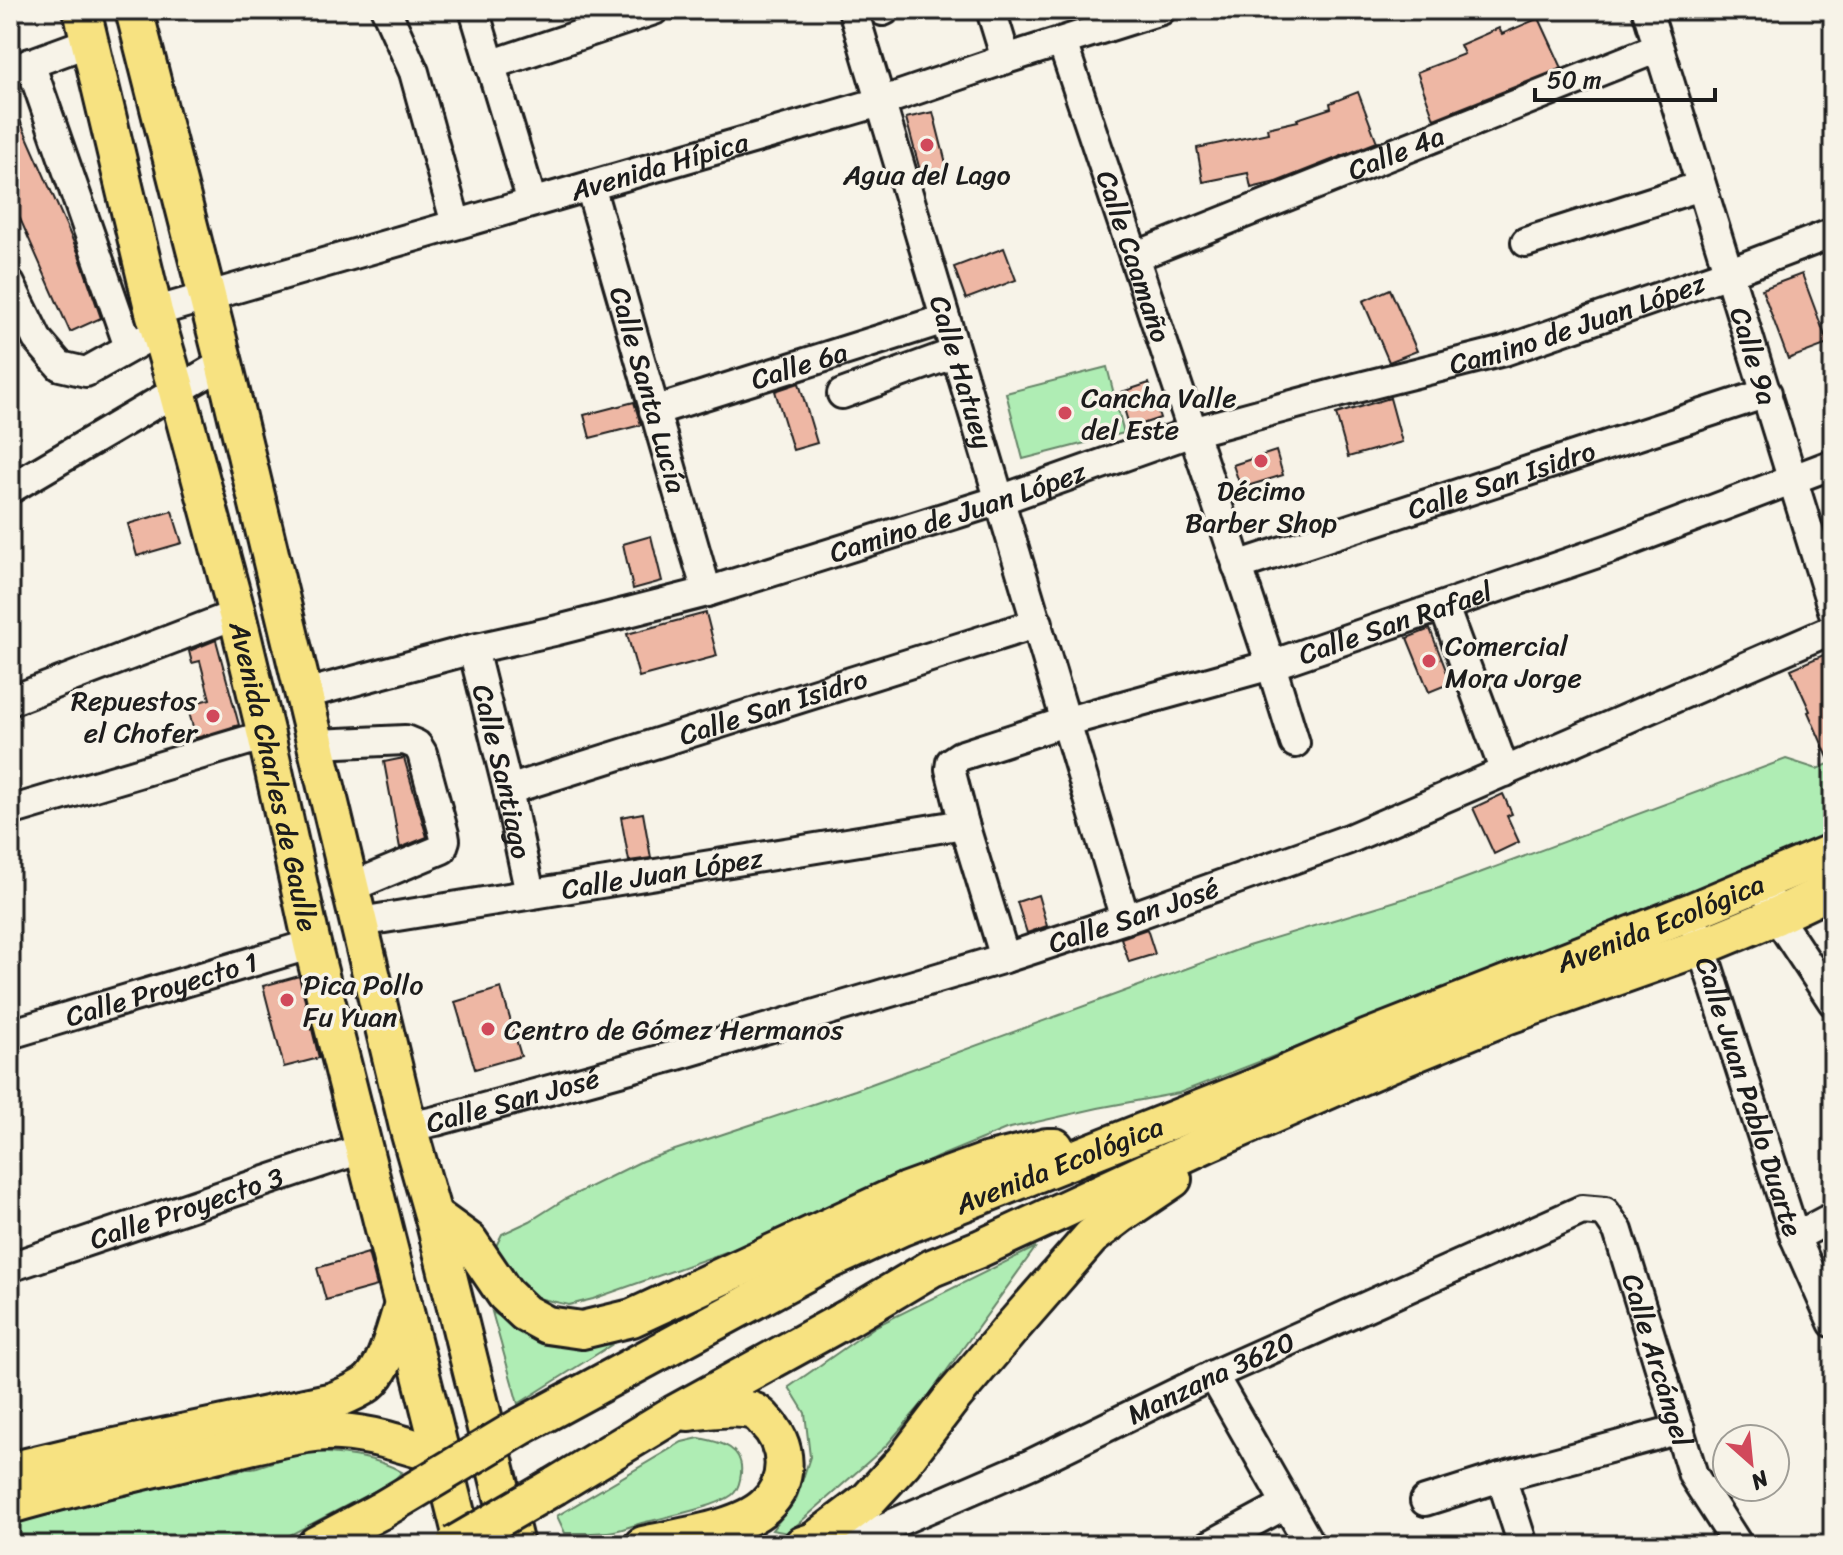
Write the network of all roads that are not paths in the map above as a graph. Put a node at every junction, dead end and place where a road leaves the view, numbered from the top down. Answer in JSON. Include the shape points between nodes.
{"nodes":[{"id":1,"x":134,"y":10,"type":"edge"},
{"id":2,"x":386,"y":10,"type":"edge"},
{"id":3,"x":474,"y":10,"type":"edge"},
{"id":4,"x":654,"y":10,"type":"edge"},
{"id":5,"x":853,"y":10,"type":"edge"},
{"id":6,"x":991,"y":10,"type":"edge"},
{"id":7,"x":1161,"y":10,"type":"edge"},
{"id":8,"x":1647,"y":10,"type":"edge"},
{"id":9,"x":1130,"y":14,"type":"edge"},
{"id":10,"x":85,"y":26,"type":"edge"},
{"id":11,"x":1062,"y":42,"type":"junction"},
{"id":12,"x":1658,"y":48,"type":"junction"},
{"id":13,"x":1006,"y":59,"type":"junction"},
{"id":14,"x":490,"y":65,"type":"junction"},
{"id":15,"x":20,"y":67,"type":"edge"},
{"id":16,"x":880,"y":102,"type":"junction"},
{"id":17,"x":590,"y":186,"type":"junction"},
{"id":18,"x":1701,"y":186,"type":"junction"},
{"id":19,"x":532,"y":202,"type":"junction"},
{"id":20,"x":456,"y":224,"type":"junction"},
{"id":21,"x":1833,"y":233,"type":"edge"},
{"id":22,"x":1526,"y":242,"type":"dead end"},
{"id":23,"x":1134,"y":257,"type":"junction"},
{"id":24,"x":1728,"y":273,"type":"junction"},
{"id":25,"x":10,"y":284,"type":"edge"},
{"id":26,"x":206,"y":296,"type":"junction"},
{"id":27,"x":945,"y":319,"type":"junction"},
{"id":28,"x":148,"y":330,"type":"junction"},
{"id":29,"x":955,"y":353,"type":"junction"},
{"id":30,"x":224,"y":363,"type":"junction"},
{"id":31,"x":177,"y":391,"type":"junction"},
{"id":32,"x":1767,"y":393,"type":"junction"},
{"id":33,"x":842,"y":394,"type":"dead end"},
{"id":34,"x":654,"y":411,"type":"junction"},
{"id":35,"x":1192,"y":432,"type":"junction"},
{"id":36,"x":1833,"y":464,"type":"edge"},
{"id":37,"x":1792,"y":479,"type":"junction"},
{"id":38,"x":10,"y":489,"type":"edge"},
{"id":39,"x":1000,"y":500,"type":"junction"},
{"id":40,"x":1237,"y":566,"type":"junction"},
{"id":41,"x":707,"y":592,"type":"junction"},
{"id":42,"x":1444,"y":607,"type":"junction"},
{"id":43,"x":1833,"y":610,"type":"edge"},
{"id":44,"x":237,"y":614,"type":"junction"},
{"id":45,"x":1038,"y":623,"type":"junction"},
{"id":46,"x":1833,"y":629,"type":"edge"},
{"id":47,"x":473,"y":649,"type":"junction"},
{"id":48,"x":1271,"y":665,"type":"junction"},
{"id":49,"x":305,"y":694,"type":"junction"},
{"id":50,"x":10,"y":701,"type":"edge"},
{"id":51,"x":1068,"y":721,"type":"junction"},
{"id":52,"x":266,"y":735,"type":"junction"},
{"id":53,"x":1295,"y":743,"type":"dead end"},
{"id":54,"x":317,"y":744,"type":"junction"},
{"id":55,"x":1505,"y":772,"type":"junction"},
{"id":56,"x":508,"y":790,"type":"junction"},
{"id":57,"x":10,"y":811,"type":"edge"},
{"id":58,"x":964,"y":824,"type":"junction"},
{"id":59,"x":1833,"y":852,"type":"edge"},
{"id":60,"x":1763,"y":882,"type":"junction"},
{"id":61,"x":351,"y":887,"type":"junction"},
{"id":62,"x":1833,"y":889,"type":"edge"},
{"id":63,"x":530,"y":894,"type":"junction"},
{"id":64,"x":1690,"y":912,"type":"junction"},
{"id":65,"x":1776,"y":916,"type":"junction"},
{"id":66,"x":1125,"y":919,"type":"junction"},
{"id":67,"x":360,"y":922,"type":"junction"},
{"id":68,"x":312,"y":944,"type":"junction"},
{"id":69,"x":1701,"y":947,"type":"junction"},
{"id":70,"x":1005,"y":958,"type":"junction"},
{"id":71,"x":1833,"y":1002,"type":"edge"},
{"id":72,"x":10,"y":1034,"type":"edge"},
{"id":73,"x":408,"y":1127,"type":"junction"},
{"id":74,"x":1208,"y":1143,"type":"junction"},
{"id":75,"x":1105,"y":1145,"type":"junction"},
{"id":76,"x":364,"y":1148,"type":"junction"},
{"id":77,"x":1605,"y":1212,"type":"joint"},
{"id":78,"x":433,"y":1215,"type":"junction"},
{"id":79,"x":1833,"y":1217,"type":"edge"},
{"id":80,"x":1795,"y":1237,"type":"junction"},
{"id":81,"x":10,"y":1267,"type":"edge"},
{"id":82,"x":403,"y":1305,"type":"junction"},
{"id":83,"x":1833,"y":1323,"type":"edge"},
{"id":84,"x":1213,"y":1375,"type":"junction"},
{"id":85,"x":674,"y":1414,"type":"junction"},
{"id":86,"x":1680,"y":1429,"type":"junction"},
{"id":87,"x":441,"y":1456,"type":"junction"},
{"id":88,"x":10,"y":1471,"type":"edge"},
{"id":89,"x":1501,"y":1477,"type":"junction"},
{"id":90,"x":1425,"y":1501,"type":"dead end"},
{"id":91,"x":1286,"y":1504,"type":"junction"},
{"id":92,"x":10,"y":1505,"type":"edge"},
{"id":93,"x":808,"y":1543,"type":"edge"},
{"id":94,"x":316,"y":1545,"type":"edge"},
{"id":95,"x":454,"y":1545,"type":"edge"},
{"id":96,"x":464,"y":1545,"type":"edge"},
{"id":97,"x":515,"y":1545,"type":"edge"},
{"id":98,"x":643,"y":1545,"type":"edge"},
{"id":99,"x":1210,"y":1545,"type":"edge"},
{"id":100,"x":1310,"y":1545,"type":"edge"},
{"id":101,"x":1523,"y":1545,"type":"edge"},
{"id":102,"x":1738,"y":1545,"type":"edge"}],
"edges":[{"from":1,"to":26,"type":"main road","name":"Avenida Charles de Gaulle"},
{"from":2,"to":20,"type":"street","via":[[414,72]]},
{"from":3,"to":14,"type":"street"},
{"from":4,"to":14,"type":"street"},
{"from":5,"to":16,"type":"street","name":"Calle Hatuey"},
{"from":6,"to":13,"type":"street"},
{"from":7,"to":9,"type":"street","name":"Avenida Hípica"},
{"from":8,"to":12,"type":"street","name":"Calle 9a"},
{"from":9,"to":11,"type":"street","name":"Avenida Hípica"},
{"from":10,"to":15,"type":"street"},
{"from":10,"to":28,"type":"main road","name":"Avenida Charles de Gaulle"},
{"from":11,"to":13,"type":"street","name":"Avenida Hípica"},
{"from":11,"to":23,"type":"street","name":"Calle Caamaño"},
{"from":12,"to":18,"type":"street","name":"Calle 9a"},
{"from":12,"to":23,"type":"street","name":"Calle 4a"},
{"from":13,"to":16,"type":"street","name":"Avenida Hípica"},
{"from":14,"to":19,"type":"street"},
{"from":15,"to":28,"type":"street"},
{"from":16,"to":17,"type":"street","name":"Avenida Hípica"},
{"from":16,"to":27,"type":"street","name":"Calle Hatuey"},
{"from":17,"to":19,"type":"street","name":"Avenida Hípica"},
{"from":17,"to":34,"type":"street","name":"Calle Santa Lucía"},
{"from":18,"to":22,"type":"street"},
{"from":18,"to":24,"type":"street","name":"Calle 9a"},
{"from":19,"to":20,"type":"street","name":"Avenida Hípica"},
{"from":20,"to":26,"type":"street","name":"Avenida Hípica"},
{"from":21,"to":24,"type":"street","name":"Camino de Juan López"},
{"from":23,"to":35,"type":"street","name":"Calle Caamaño"},
{"from":24,"to":32,"type":"street","name":"Calle 9a"},
{"from":24,"to":35,"type":"street","name":"Camino de Juan López","via":[[1504,351]]},
{"from":25,"to":28,"type":"street","name":"Avenida Hípica","via":[[37,339],[60,366],[86,372]]},
{"from":26,"to":28,"type":"street","name":"Avenida Hípica"},
{"from":26,"to":30,"type":"main road","name":"Avenida Charles de Gaulle"},
{"from":27,"to":29,"type":"street","name":"Calle Hatuey"},
{"from":27,"to":34,"type":"street","name":"Calle 6a"},
{"from":28,"to":31,"type":"main road","name":"Avenida Charles de Gaulle"},
{"from":29,"to":33,"type":"street"},
{"from":29,"to":39,"type":"street","name":"Calle Hatuey"},
{"from":30,"to":31,"type":"street"},
{"from":30,"to":49,"type":"main road","name":"Avenida Charles de Gaulle"},
{"from":31,"to":38,"type":"street"},
{"from":31,"to":44,"type":"main road","name":"Avenida Charles de Gaulle"},
{"from":32,"to":37,"type":"street","name":"Calle 9a"},
{"from":32,"to":40,"type":"street","name":"Calle San Isidro"},
{"from":34,"to":41,"type":"street","name":"Calle Santa Lucía"},
{"from":35,"to":39,"type":"street","name":"Camino de Juan López"},
{"from":35,"to":40,"type":"street","name":"Calle Caamaño"},
{"from":36,"to":37,"type":"street","name":"Calle San Rafael"},
{"from":37,"to":42,"type":"street","name":"Calle San Rafael"},
{"from":37,"to":43,"type":"street","name":"Calle 9a"},
{"from":39,"to":41,"type":"street","name":"Camino de Juan López"},
{"from":39,"to":45,"type":"street","name":"Calle Hatuey"},
{"from":40,"to":48,"type":"street","name":"Calle Caamaño"},
{"from":41,"to":47,"type":"street","name":"Camino de Juan López"},
{"from":42,"to":48,"type":"street","name":"Calle San Rafael"},
{"from":42,"to":55,"type":"street"},
{"from":44,"to":50,"type":"street"},
{"from":44,"to":52,"type":"main road","name":"Avenida Charles de Gaulle"},
{"from":45,"to":51,"type":"street","name":"Calle Hatuey"},
{"from":45,"to":56,"type":"street","name":"Calle San Isidro"},
{"from":46,"to":55,"type":"street","name":"Calle San José"},
{"from":47,"to":49,"type":"street","name":"Camino de Juan López"},
{"from":47,"to":56,"type":"street","name":"Calle Santiago"},
{"from":48,"to":51,"type":"street","name":"Calle San Rafael"},
{"from":48,"to":53,"type":"street","name":"Calle Caamaño"},
{"from":49,"to":54,"type":"main road","name":"Avenida Charles de Gaulle"},
{"from":51,"to":58,"type":"street","name":"Calle San Rafael","via":[[951,762]]},
{"from":51,"to":66,"type":"street","name":"Calle Hatuey"},
{"from":52,"to":57,"type":"street"},
{"from":52,"to":68,"type":"main road","name":"Avenida Charles de Gaulle"},
{"from":54,"to":61,"type":"main road","name":"Avenida Charles de Gaulle"},
{"from":54,"to":61,"type":"street","via":[[405,740],[417,745],[444,834],[442,849]]},
{"from":55,"to":66,"type":"street","name":"Calle San José","via":[[1349,839]]},
{"from":56,"to":63,"type":"street","name":"Calle Santiago"},
{"from":58,"to":63,"type":"street","name":"Calle Juan López"},
{"from":58,"to":70,"type":"street"},
{"from":59,"to":60,"type":"main road","name":"Avenida Ecológica"},
{"from":60,"to":64,"type":"main road","name":"Avenida Ecológica"},
{"from":60,"to":65,"type":"street"},
{"from":61,"to":67,"type":"main road","name":"Avenida Charles de Gaulle"},
{"from":62,"to":65,"type":"main road","name":"Avenida Ecológica"},
{"from":63,"to":67,"type":"street","name":"Calle Juan López"},
{"from":64,"to":69,"type":"street","name":"Calle Juan Pablo Duarte"},
{"from":64,"to":75,"type":"main road","name":"Avenida Ecológica"},
{"from":65,"to":69,"type":"main road","name":"Avenida Ecológica"},
{"from":65,"to":71,"type":"street"},
{"from":66,"to":70,"type":"street","name":"Calle San José"},
{"from":67,"to":73,"type":"main road","name":"Avenida Charles de Gaulle"},
{"from":68,"to":72,"type":"street","name":"Calle Proyecto 1"},
{"from":68,"to":76,"type":"main road","name":"Avenida Charles de Gaulle"},
{"from":69,"to":74,"type":"main road","name":"Avenida Ecológica","via":[[1506,1016]]},
{"from":69,"to":80,"type":"street","name":"Calle Juan Pablo Duarte"},
{"from":70,"to":73,"type":"street","name":"Calle San José","via":[[674,1056]]},
{"from":73,"to":78,"type":"main road","name":"Avenida Charles de Gaulle"},
{"from":74,"to":85,"type":"main road","name":"Avenida Ecológica","via":[[932,1268]]},
{"from":74,"to":93,"type":"main road","via":[[1176,1176],[1091,1237],[886,1481]]},
{"from":75,"to":78,"type":"main road","via":[[1047,1147],[986,1162],[906,1191],[632,1318],[582,1330],[547,1325],[525,1313],[505,1294],[469,1241]]},
{"from":75,"to":94,"type":"main road","name":"Avenida Ecológica","bridge":true,"via":[[833,1259],[522,1426]]},
{"from":76,"to":81,"type":"street","name":"Calle Proyecto 3"},
{"from":76,"to":82,"type":"main road","name":"Avenida Charles de Gaulle"},
{"from":77,"to":84,"type":"street","name":"Manzana 3620","via":[[1582,1210]]},
{"from":77,"to":86,"type":"street","name":"Calle Arcángel","via":[[1618,1231]]},
{"from":78,"to":97,"type":"main road","name":"Avenida Charles de Gaulle"},
{"from":79,"to":80,"type":"street"},
{"from":80,"to":83,"type":"street","name":"Calle Juan Pablo Duarte"},
{"from":82,"to":87,"type":"main road","name":"Avenida Charles de Gaulle"},
{"from":82,"to":88,"type":"main road","via":[[382,1364],[370,1382],[352,1393]]},
{"from":84,"to":91,"type":"street"},
{"from":84,"to":93,"type":"street","name":"Manzana 3620","via":[[1031,1464],[860,1538]]},
{"from":85,"to":95,"type":"main road","name":"Avenida Ecológica","bridge":true},
{"from":85,"to":98,"type":"main road","via":[[732,1408],[756,1412],[776,1431],[785,1460],[779,1488],[764,1507],[733,1525]]},
{"from":86,"to":89,"type":"street"},
{"from":86,"to":102,"type":"street","name":"Calle Arcángel","via":[[1693,1475]]},
{"from":87,"to":92,"type":"main road","via":[[376,1436],[337,1431],[233,1450]]},
{"from":87,"to":96,"type":"main road","name":"Avenida Charles de Gaulle"},
{"from":89,"to":90,"type":"street"},
{"from":89,"to":101,"type":"street"},
{"from":91,"to":99,"type":"street"},
{"from":91,"to":100,"type":"street"}]}
